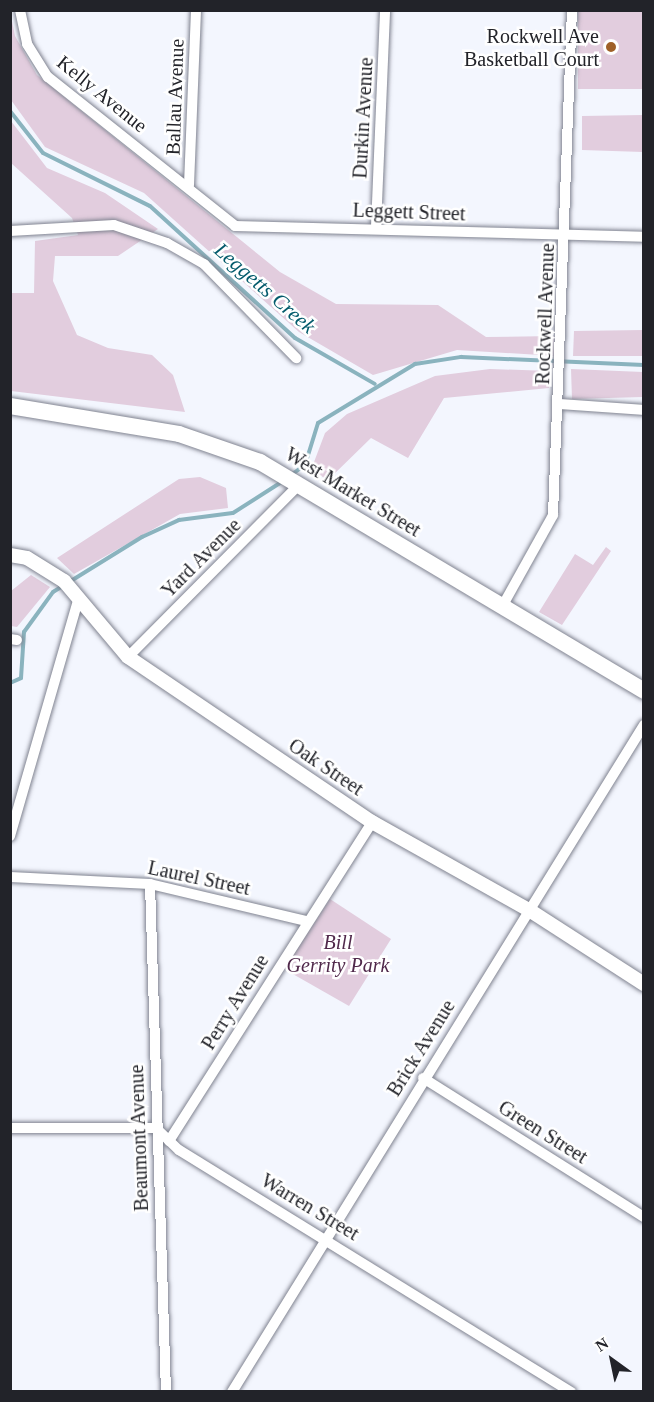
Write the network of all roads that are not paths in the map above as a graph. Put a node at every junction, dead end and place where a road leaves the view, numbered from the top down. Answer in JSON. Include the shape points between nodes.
{"nodes":[{"id":1,"x":20,"y":10,"type":"edge"},
{"id":2,"x":196,"y":10,"type":"edge"},
{"id":3,"x":385,"y":10,"type":"edge"},
{"id":4,"x":572,"y":10,"type":"edge"},
{"id":5,"x":189,"y":185,"type":"junction"},
{"id":6,"x":376,"y":227,"type":"junction"},
{"id":7,"x":10,"y":231,"type":"edge"},
{"id":8,"x":566,"y":236,"type":"junction"},
{"id":9,"x":644,"y":237,"type":"edge"},
{"id":10,"x":296,"y":358,"type":"dead end"},
{"id":11,"x":561,"y":404,"type":"junction"},
{"id":12,"x":10,"y":406,"type":"edge"},
{"id":13,"x":644,"y":410,"type":"edge"},
{"id":14,"x":299,"y":485,"type":"junction"},
{"id":15,"x":10,"y":555,"type":"edge"},
{"id":16,"x":79,"y":597,"type":"junction"},
{"id":17,"x":503,"y":605,"type":"junction"},
{"id":18,"x":128,"y":657,"type":"junction"},
{"id":19,"x":644,"y":691,"type":"edge"},
{"id":20,"x":644,"y":725,"type":"edge"},
{"id":21,"x":372,"y":822,"type":"junction"},
{"id":22,"x":10,"y":837,"type":"edge"},
{"id":23,"x":10,"y":877,"type":"edge"},
{"id":24,"x":150,"y":884,"type":"junction"},
{"id":25,"x":529,"y":910,"type":"junction"},
{"id":26,"x":307,"y":921,"type":"junction"},
{"id":27,"x":644,"y":984,"type":"edge"},
{"id":28,"x":423,"y":1078,"type":"junction"},
{"id":29,"x":10,"y":1128,"type":"edge"},
{"id":30,"x":156,"y":1128,"type":"junction"},
{"id":31,"x":169,"y":1141,"type":"junction"},
{"id":32,"x":644,"y":1217,"type":"edge"},
{"id":33,"x":329,"y":1237,"type":"junction"},
{"id":34,"x":166,"y":1392,"type":"edge"},
{"id":35,"x":232,"y":1392,"type":"edge"},
{"id":36,"x":572,"y":1392,"type":"edge"}],
"edges":[{"from":1,"to":5,"type":"street","name":"Kelly Avenue","via":[[27,44],[48,77]]},
{"from":2,"to":5,"type":"street","name":"Ballau Avenue"},
{"from":3,"to":6,"type":"street","name":"Durkin Avenue"},
{"from":4,"to":8,"type":"street","name":"Rockwell Avenue"},
{"from":5,"to":6,"type":"street","name":"Leggett Street","via":[[235,226]]},
{"from":6,"to":8,"type":"street","name":"Leggett Street"},
{"from":7,"to":10,"type":"street","via":[[114,225],[167,243],[204,264]]},
{"from":8,"to":9,"type":"street","name":"Leggett Street"},
{"from":8,"to":11,"type":"street","name":"Rockwell Avenue"},
{"from":11,"to":13,"type":"street"},
{"from":11,"to":17,"type":"street","name":"Rockwell Avenue","via":[[554,515]]},
{"from":12,"to":14,"type":"main road","name":"West Market Street","via":[[179,434],[228,448]]},
{"from":14,"to":17,"type":"main road","name":"West Market Street"},
{"from":14,"to":18,"type":"street","name":"Yard Avenue"},
{"from":15,"to":16,"type":"street","name":"Oak Street","via":[[27,558],[64,581]]},
{"from":16,"to":18,"type":"street","name":"Oak Street"},
{"from":16,"to":22,"type":"street"},
{"from":17,"to":19,"type":"main road","name":"West Market Street"},
{"from":18,"to":21,"type":"street","name":"Oak Street"},
{"from":20,"to":25,"type":"street","name":"Brick Avenue"},
{"from":21,"to":25,"type":"street","name":"Oak Street"},
{"from":21,"to":26,"type":"street","name":"Perry Avenue"},
{"from":23,"to":24,"type":"street","name":"Laurel Street"},
{"from":24,"to":26,"type":"street","name":"Laurel Street"},
{"from":24,"to":30,"type":"street","name":"Beaumont Avenue"},
{"from":25,"to":27,"type":"street","name":"Oak Street"},
{"from":25,"to":28,"type":"street","name":"Brick Avenue"},
{"from":26,"to":31,"type":"street","name":"Perry Avenue"},
{"from":28,"to":32,"type":"street","name":"Green Street"},
{"from":28,"to":33,"type":"street","name":"Brick Avenue"},
{"from":29,"to":30,"type":"street"},
{"from":30,"to":31,"type":"street","name":"Warren Street"},
{"from":30,"to":34,"type":"street","name":"Beaumont Avenue"},
{"from":31,"to":33,"type":"street","name":"Warren Street"},
{"from":33,"to":35,"type":"street","name":"Brick Avenue"},
{"from":33,"to":36,"type":"street","name":"Warren Street"}]}
